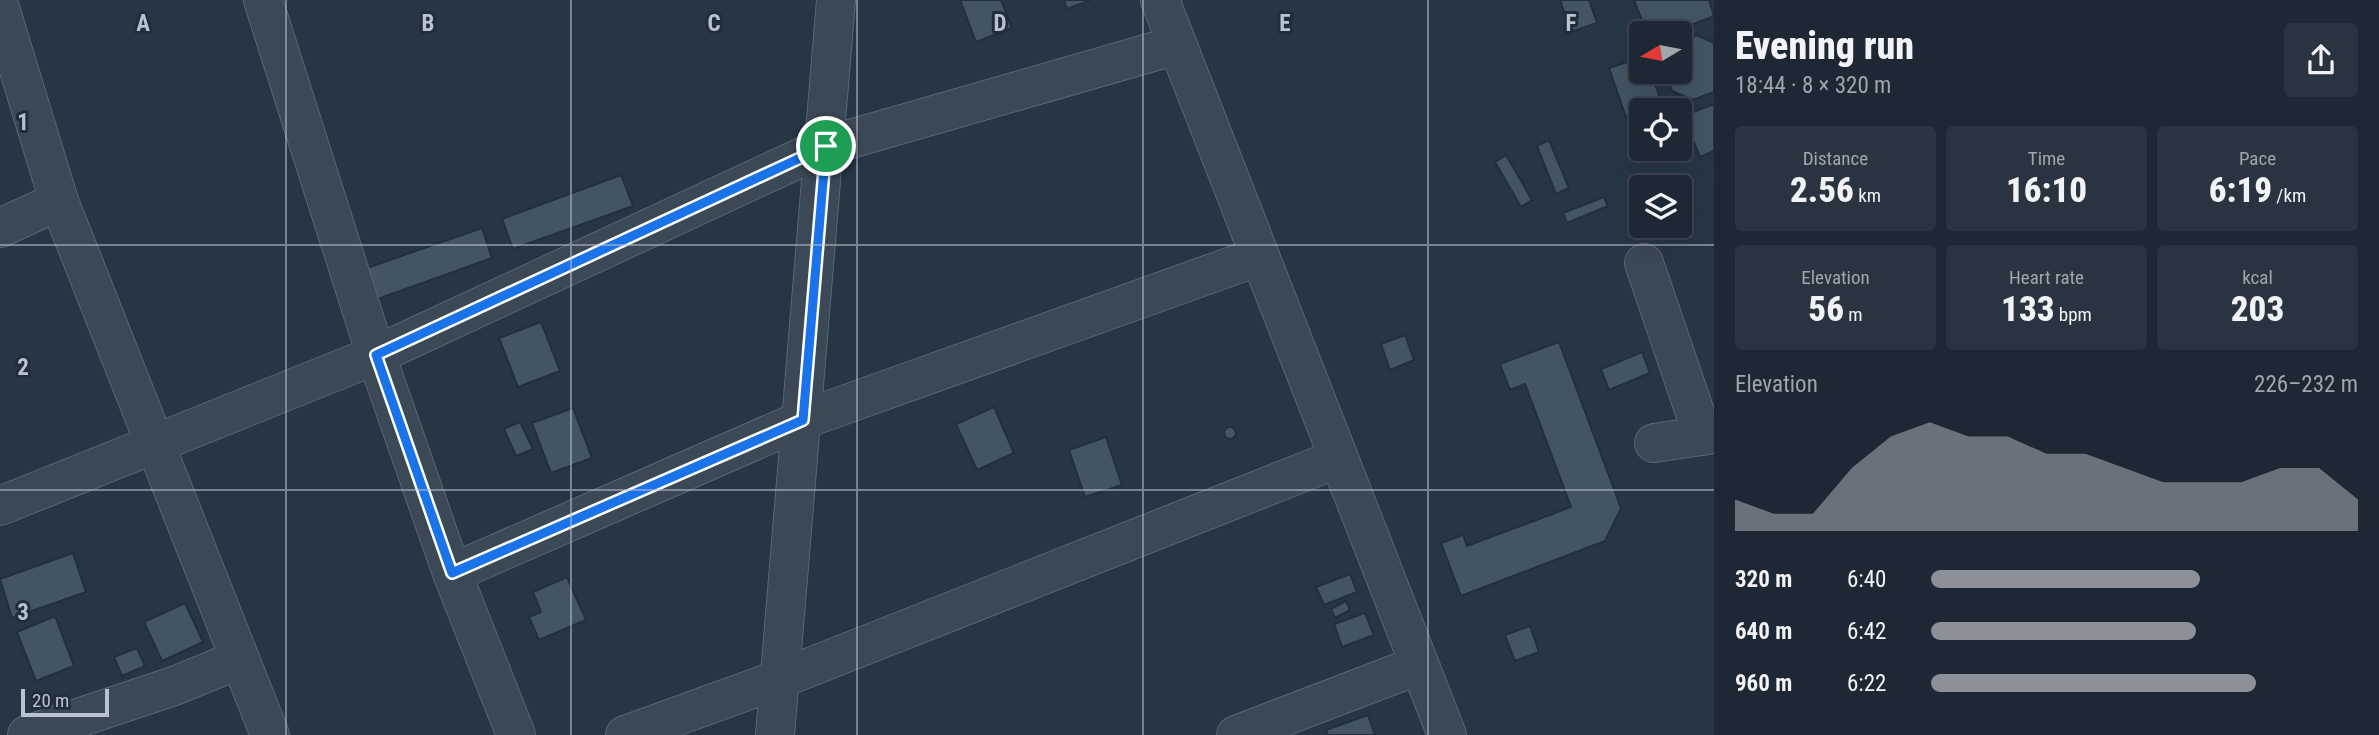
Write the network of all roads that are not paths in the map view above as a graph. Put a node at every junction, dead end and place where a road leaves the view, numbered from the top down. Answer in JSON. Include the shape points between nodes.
{"nodes":[{"id":1,"x":263,"y":0,"type":"edge"},
{"id":2,"x":836,"y":0,"type":"edge"},
{"id":3,"x":1160,"y":0,"type":"edge"},
{"id":4,"x":0,"y":8,"type":"edge"},
{"id":5,"x":1177,"y":45,"type":"junction"},
{"id":6,"x":826,"y":146,"type":"junction"},
{"id":7,"x":59,"y":201,"type":"junction"},
{"id":8,"x":0,"y":228,"type":"edge"},
{"id":9,"x":1260,"y":256,"type":"junction"},
{"id":10,"x":1644,"y":263,"type":"dead end"},
{"id":11,"x":376,"y":355,"type":"junction"},
{"id":12,"x":803,"y":420,"type":"junction"},
{"id":13,"x":1708,"y":435,"type":"edge"},
{"id":14,"x":1654,"y":443,"type":"dead end"},
{"id":15,"x":155,"y":444,"type":"junction"},
{"id":16,"x":1339,"y":458,"type":"junction"},
{"id":17,"x":0,"y":506,"type":"edge"},
{"id":18,"x":452,"y":573,"type":"junction"},
{"id":19,"x":240,"y":659,"type":"junction"},
{"id":20,"x":1419,"y":665,"type":"junction"},
{"id":21,"x":780,"y":679,"type":"junction"},
{"id":22,"x":27,"y":735,"type":"edge"},
{"id":23,"x":270,"y":735,"type":"edge"},
{"id":24,"x":516,"y":735,"type":"edge"},
{"id":25,"x":625,"y":735,"type":"edge"},
{"id":26,"x":775,"y":735,"type":"edge"},
{"id":27,"x":1236,"y":735,"type":"edge"},
{"id":28,"x":1447,"y":735,"type":"edge"}],
"edges":[{"from":1,"to":11,"type":"street"},
{"from":2,"to":6,"type":"street"},
{"from":3,"to":5,"type":"street"},
{"from":4,"to":7,"type":"street"},
{"from":5,"to":6,"type":"street"},
{"from":5,"to":9,"type":"street"},
{"from":6,"to":11,"type":"street"},
{"from":6,"to":12,"type":"street"},
{"from":7,"to":8,"type":"street"},
{"from":7,"to":15,"type":"street"},
{"from":9,"to":12,"type":"street"},
{"from":9,"to":16,"type":"street"},
{"from":10,"to":13,"type":"street"},
{"from":11,"to":15,"type":"street"},
{"from":11,"to":18,"type":"street"},
{"from":12,"to":18,"type":"street"},
{"from":12,"to":21,"type":"street"},
{"from":13,"to":14,"type":"street"},
{"from":15,"to":17,"type":"street"},
{"from":15,"to":19,"type":"street"},
{"from":16,"to":20,"type":"street"},
{"from":16,"to":21,"type":"street"},
{"from":18,"to":24,"type":"street"},
{"from":19,"to":22,"type":"street"},
{"from":19,"to":23,"type":"street"},
{"from":20,"to":27,"type":"street"},
{"from":20,"to":28,"type":"street"},
{"from":21,"to":25,"type":"street"},
{"from":21,"to":26,"type":"street"}]}
